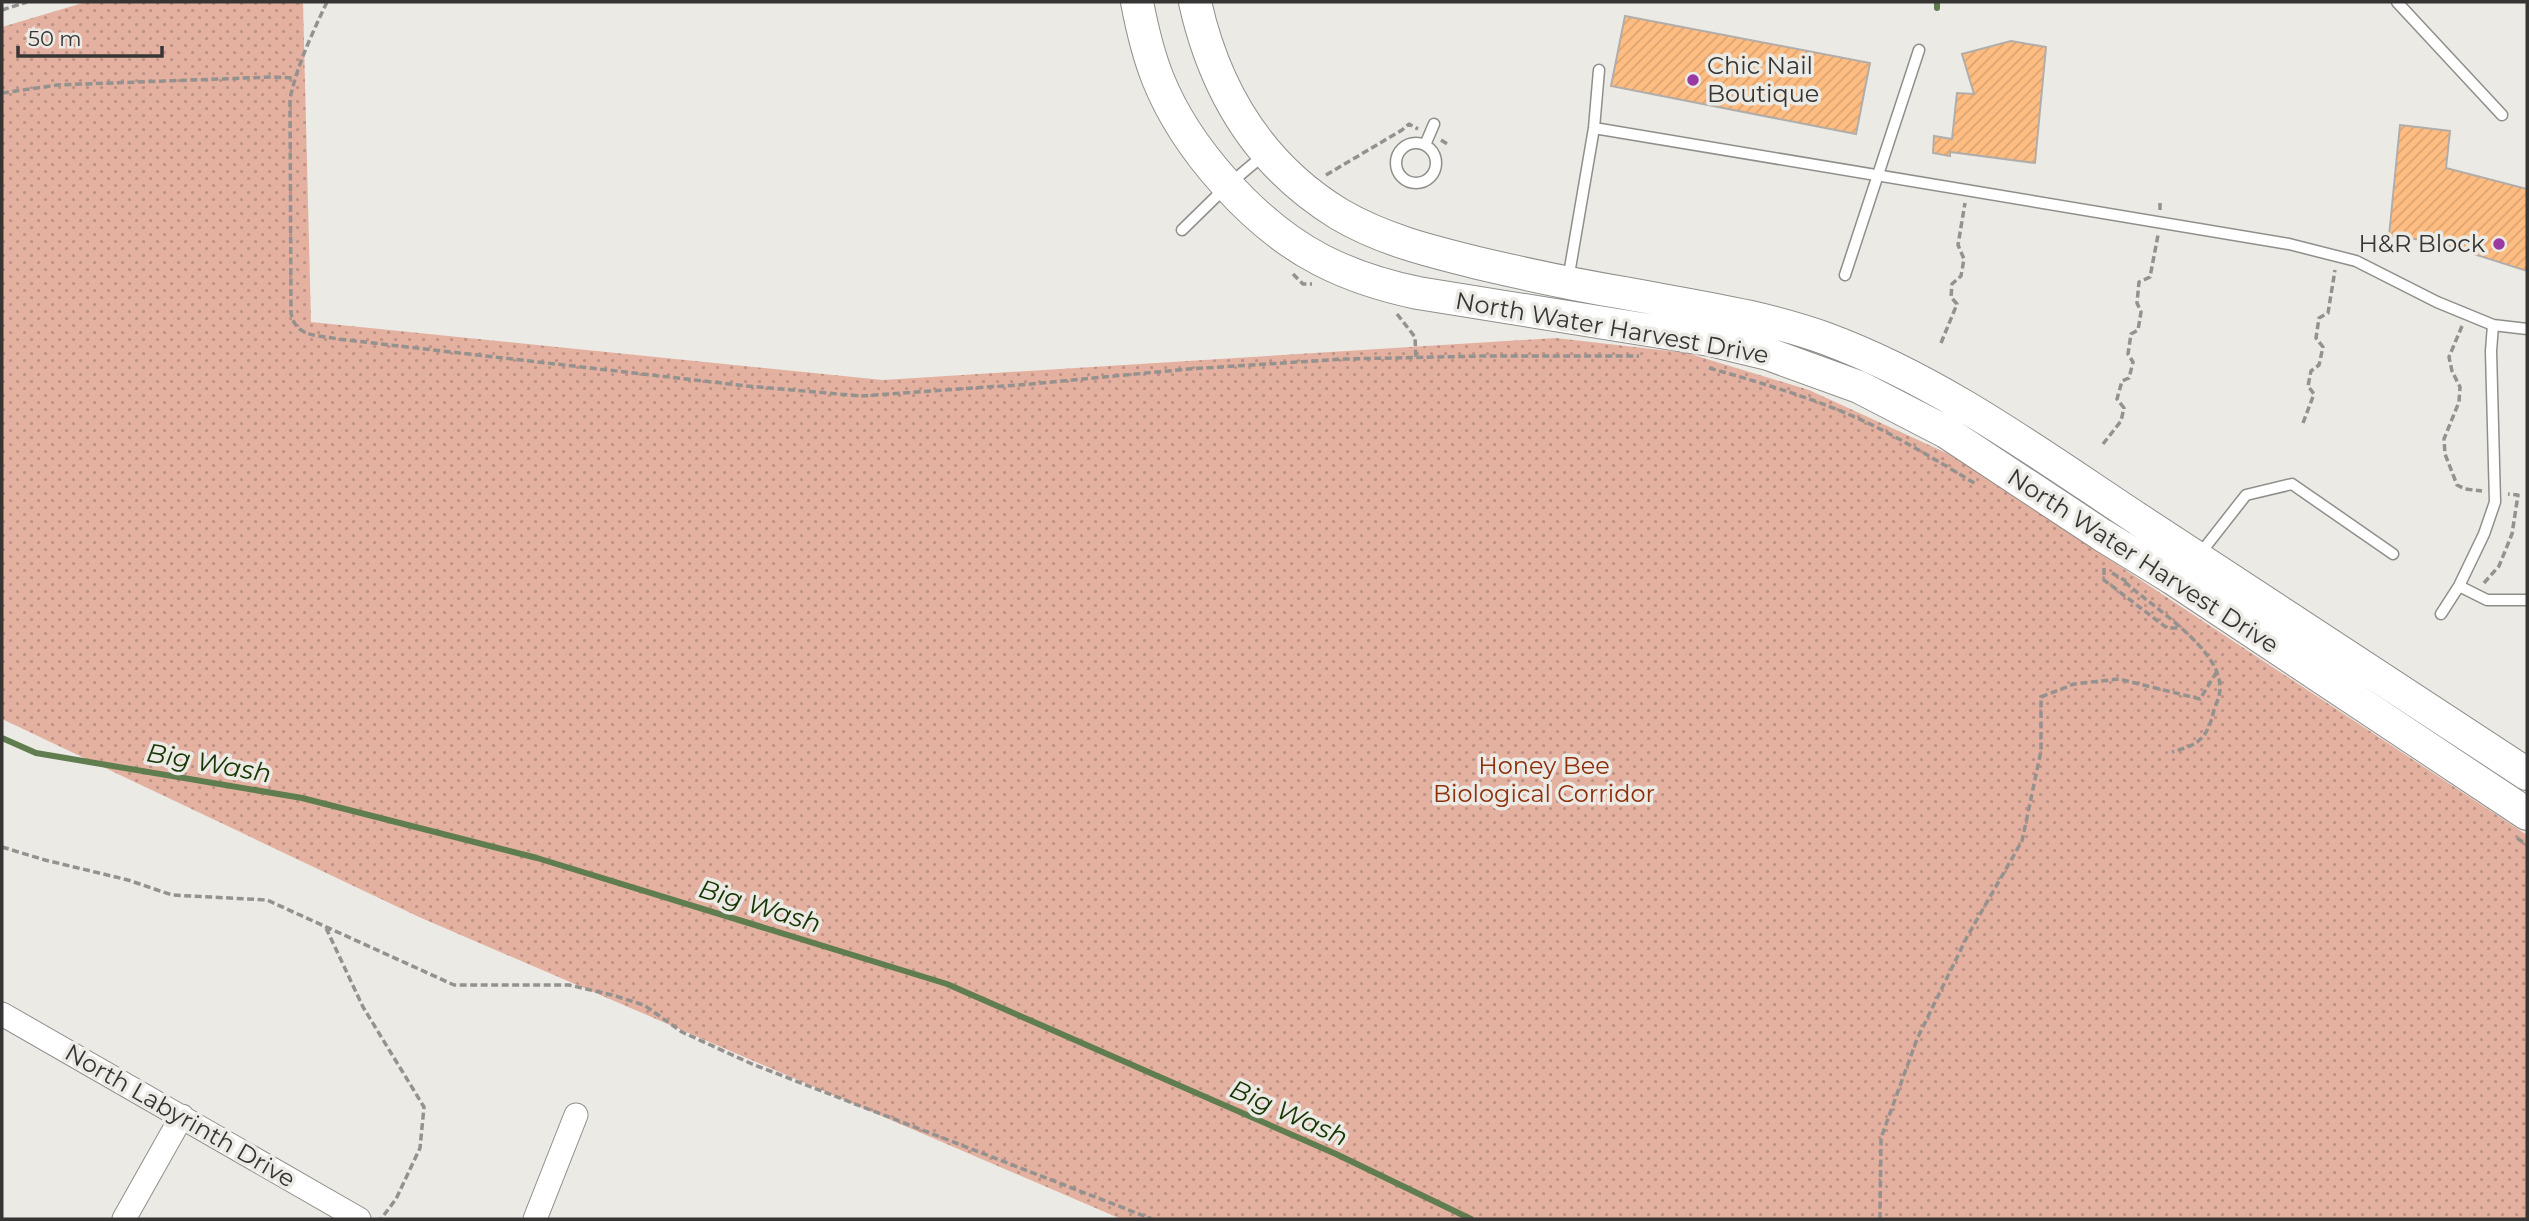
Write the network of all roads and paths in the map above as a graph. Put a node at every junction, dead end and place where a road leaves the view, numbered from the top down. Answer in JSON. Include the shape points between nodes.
{"nodes":[{"id":1,"x":27,"y":2,"type":"edge"},
{"id":2,"x":327,"y":2,"type":"edge"},
{"id":3,"x":1137,"y":2,"type":"edge"},
{"id":4,"x":1195,"y":2,"type":"edge"},
{"id":5,"x":2397,"y":2,"type":"edge"},
{"id":6,"x":2,"y":10,"type":"edge"},
{"id":7,"x":1919,"y":50,"type":"dead end"},
{"id":8,"x":1598,"y":70,"type":"dead end"},
{"id":9,"x":295,"y":78,"type":"junction"},
{"id":10,"x":2,"y":93,"type":"edge"},
{"id":11,"x":2502,"y":115,"type":"dead end"},
{"id":12,"x":1594,"y":128,"type":"junction"},
{"id":13,"x":1449,"y":145,"type":"dead end"},
{"id":14,"x":1266,"y":153,"type":"junction"},
{"id":15,"x":1878,"y":174,"type":"junction"},
{"id":16,"x":1228,"y":185,"type":"junction"},
{"id":17,"x":1303,"y":188,"type":"junction"},
{"id":18,"x":1967,"y":190,"type":"junction"},
{"id":19,"x":2160,"y":202,"type":"dead end"},
{"id":20,"x":2160,"y":222,"type":"junction"},
{"id":21,"x":1182,"y":230,"type":"dead end"},
{"id":22,"x":2338,"y":256,"type":"junction"},
{"id":23,"x":1845,"y":275,"type":"dead end"},
{"id":24,"x":1567,"y":283,"type":"junction"},
{"id":25,"x":2467,"y":314,"type":"junction"},
{"id":26,"x":2493,"y":325,"type":"junction"},
{"id":27,"x":2527,"y":329,"type":"edge"},
{"id":28,"x":1941,"y":343,"type":"dead end"},
{"id":29,"x":1651,"y":357,"type":"dead end"},
{"id":30,"x":1700,"y":365,"type":"dead end"},
{"id":31,"x":2303,"y":423,"type":"dead end"},
{"id":32,"x":2103,"y":444,"type":"dead end"},
{"id":33,"x":1978,"y":485,"type":"dead end"},
{"id":34,"x":2494,"y":492,"type":"junction"},
{"id":35,"x":2393,"y":554,"type":"dead end"},
{"id":36,"x":2197,"y":558,"type":"junction"},
{"id":37,"x":2098,"y":564,"type":"dead end"},
{"id":38,"x":2104,"y":568,"type":"junction"},
{"id":39,"x":2124,"y":580,"type":"junction"},
{"id":40,"x":2133,"y":584,"type":"dead end"},
{"id":41,"x":2459,"y":586,"type":"junction"},
{"id":42,"x":2476,"y":594,"type":"junction"},
{"id":43,"x":2527,"y":600,"type":"edge"},
{"id":44,"x":2441,"y":614,"type":"dead end"},
{"id":45,"x":2180,"y":628,"type":"junction"},
{"id":46,"x":2216,"y":673,"type":"junction"},
{"id":47,"x":2172,"y":752,"type":"dead end"},
{"id":48,"x":2527,"y":774,"type":"edge"},
{"id":49,"x":2522,"y":826,"type":"edge"},
{"id":50,"x":2527,"y":845,"type":"edge"},
{"id":51,"x":2,"y":847,"type":"edge"},
{"id":52,"x":326,"y":926,"type":"junction"},
{"id":53,"x":2,"y":1014,"type":"edge"},
{"id":54,"x":576,"y":1115,"type":"dead end"},
{"id":55,"x":182,"y":1116,"type":"junction"},
{"id":56,"x":124,"y":1219,"type":"edge"},
{"id":57,"x":359,"y":1219,"type":"edge"},
{"id":58,"x":380,"y":1219,"type":"edge"},
{"id":59,"x":535,"y":1219,"type":"edge"},
{"id":60,"x":1152,"y":1219,"type":"edge"},
{"id":61,"x":1880,"y":1219,"type":"edge"}],
"edges":[{"from":1,"to":6,"type":"path"},
{"from":2,"to":9,"type":"path"},
{"from":3,"to":16,"type":"street","name":"North Water Harvest Drive","via":[[1149,54],[1168,101]]},
{"from":4,"to":14,"type":"street","name":"North Water Harvest Drive","via":[[1214,69]]},
{"from":5,"to":11,"type":"lane"},
{"from":7,"to":15,"type":"lane"},
{"from":8,"to":12,"type":"lane"},
{"from":9,"to":10,"type":"path","via":[[57,85]]},
{"from":9,"to":29,"type":"path","via":[[290,99],[290,313],[300,332],[861,396],[1345,359]]},
{"from":12,"to":15,"type":"lane"},
{"from":12,"to":24,"type":"lane"},
{"from":13,"to":17,"type":"path","via":[[1409,124]]},
{"from":14,"to":16,"type":"lane"},
{"from":14,"to":17,"type":"street","name":"North Water Harvest Drive"},
{"from":15,"to":18,"type":"lane"},
{"from":15,"to":23,"type":"lane"},
{"from":16,"to":21,"type":"lane"},
{"from":16,"to":49,"type":"street","name":"North Water Harvest Drive","via":[[1294,244],[1320,260],[1384,286],[1710,340],[1812,368],[1901,407],[2172,578]]},
{"from":17,"to":24,"type":"street","name":"North Water Harvest Drive","via":[[1343,216],[1387,238]]},
{"from":18,"to":20,"type":"lane"},
{"from":18,"to":28,"type":"path","via":[[1958,245],[1964,259],[1961,276],[1952,284],[1951,297],[1956,304]]},
{"from":19,"to":20,"type":"path"},
{"from":20,"to":22,"type":"lane"},
{"from":20,"to":32,"type":"path","via":[[2150,278],[2139,282],[2141,312],[2128,354],[2133,362],[2117,399],[2124,408],[2121,421]]},
{"from":22,"to":25,"type":"lane"},
{"from":22,"to":31,"type":"path","via":[[2328,313],[2319,318],[2316,338],[2323,347],[2319,365],[2311,371],[2308,386],[2314,394]]},
{"from":24,"to":36,"type":"street","name":"North Water Harvest Drive","via":[[1735,313],[1824,338],[1879,360],[1954,399]]},
{"from":25,"to":26,"type":"lane"},
{"from":25,"to":34,"type":"path","via":[[2449,357],[2460,387],[2444,439],[2445,454],[2457,485]]},
{"from":26,"to":27,"type":"lane"},
{"from":26,"to":34,"type":"lane"},
{"from":30,"to":33,"type":"path","via":[[1865,422]]},
{"from":34,"to":41,"type":"lane","via":[[2484,534]]},
{"from":34,"to":42,"type":"path","via":[[2518,495],[2512,534],[2499,566]]},
{"from":35,"to":36,"type":"lane","via":[[2292,484],[2246,495]]},
{"from":36,"to":48,"type":"street","name":"North Water Harvest Drive"},
{"from":37,"to":38,"type":"path"},
{"from":38,"to":39,"type":"path"},
{"from":38,"to":45,"type":"path","via":[[2104,580],[2167,628]]},
{"from":39,"to":40,"type":"path"},
{"from":39,"to":45,"type":"path"},
{"from":41,"to":42,"type":"lane"},
{"from":41,"to":44,"type":"lane"},
{"from":42,"to":43,"type":"lane","via":[[2487,600]]},
{"from":45,"to":46,"type":"path","via":[[2214,663]]},
{"from":46,"to":47,"type":"path","via":[[2220,688],[2209,731],[2192,746]]},
{"from":46,"to":61,"type":"path","via":[[2200,699],[2119,679],[2074,684],[2041,697],[2041,751],[2022,841],[1967,937],[1917,1039],[1881,1138]]},
{"from":49,"to":50,"type":"path"},
{"from":51,"to":52,"type":"path","via":[[172,895],[267,900]]},
{"from":52,"to":58,"type":"path","via":[[363,1007],[424,1107],[420,1148],[396,1199]]},
{"from":52,"to":60,"type":"path","via":[[454,985],[569,985],[644,1005],[681,1032],[752,1064]]},
{"from":53,"to":55,"type":"street","name":"North Labyrinth Drive"},
{"from":54,"to":59,"type":"street"},
{"from":55,"to":56,"type":"street"},
{"from":55,"to":57,"type":"street","name":"North Labyrinth Drive"}]}
